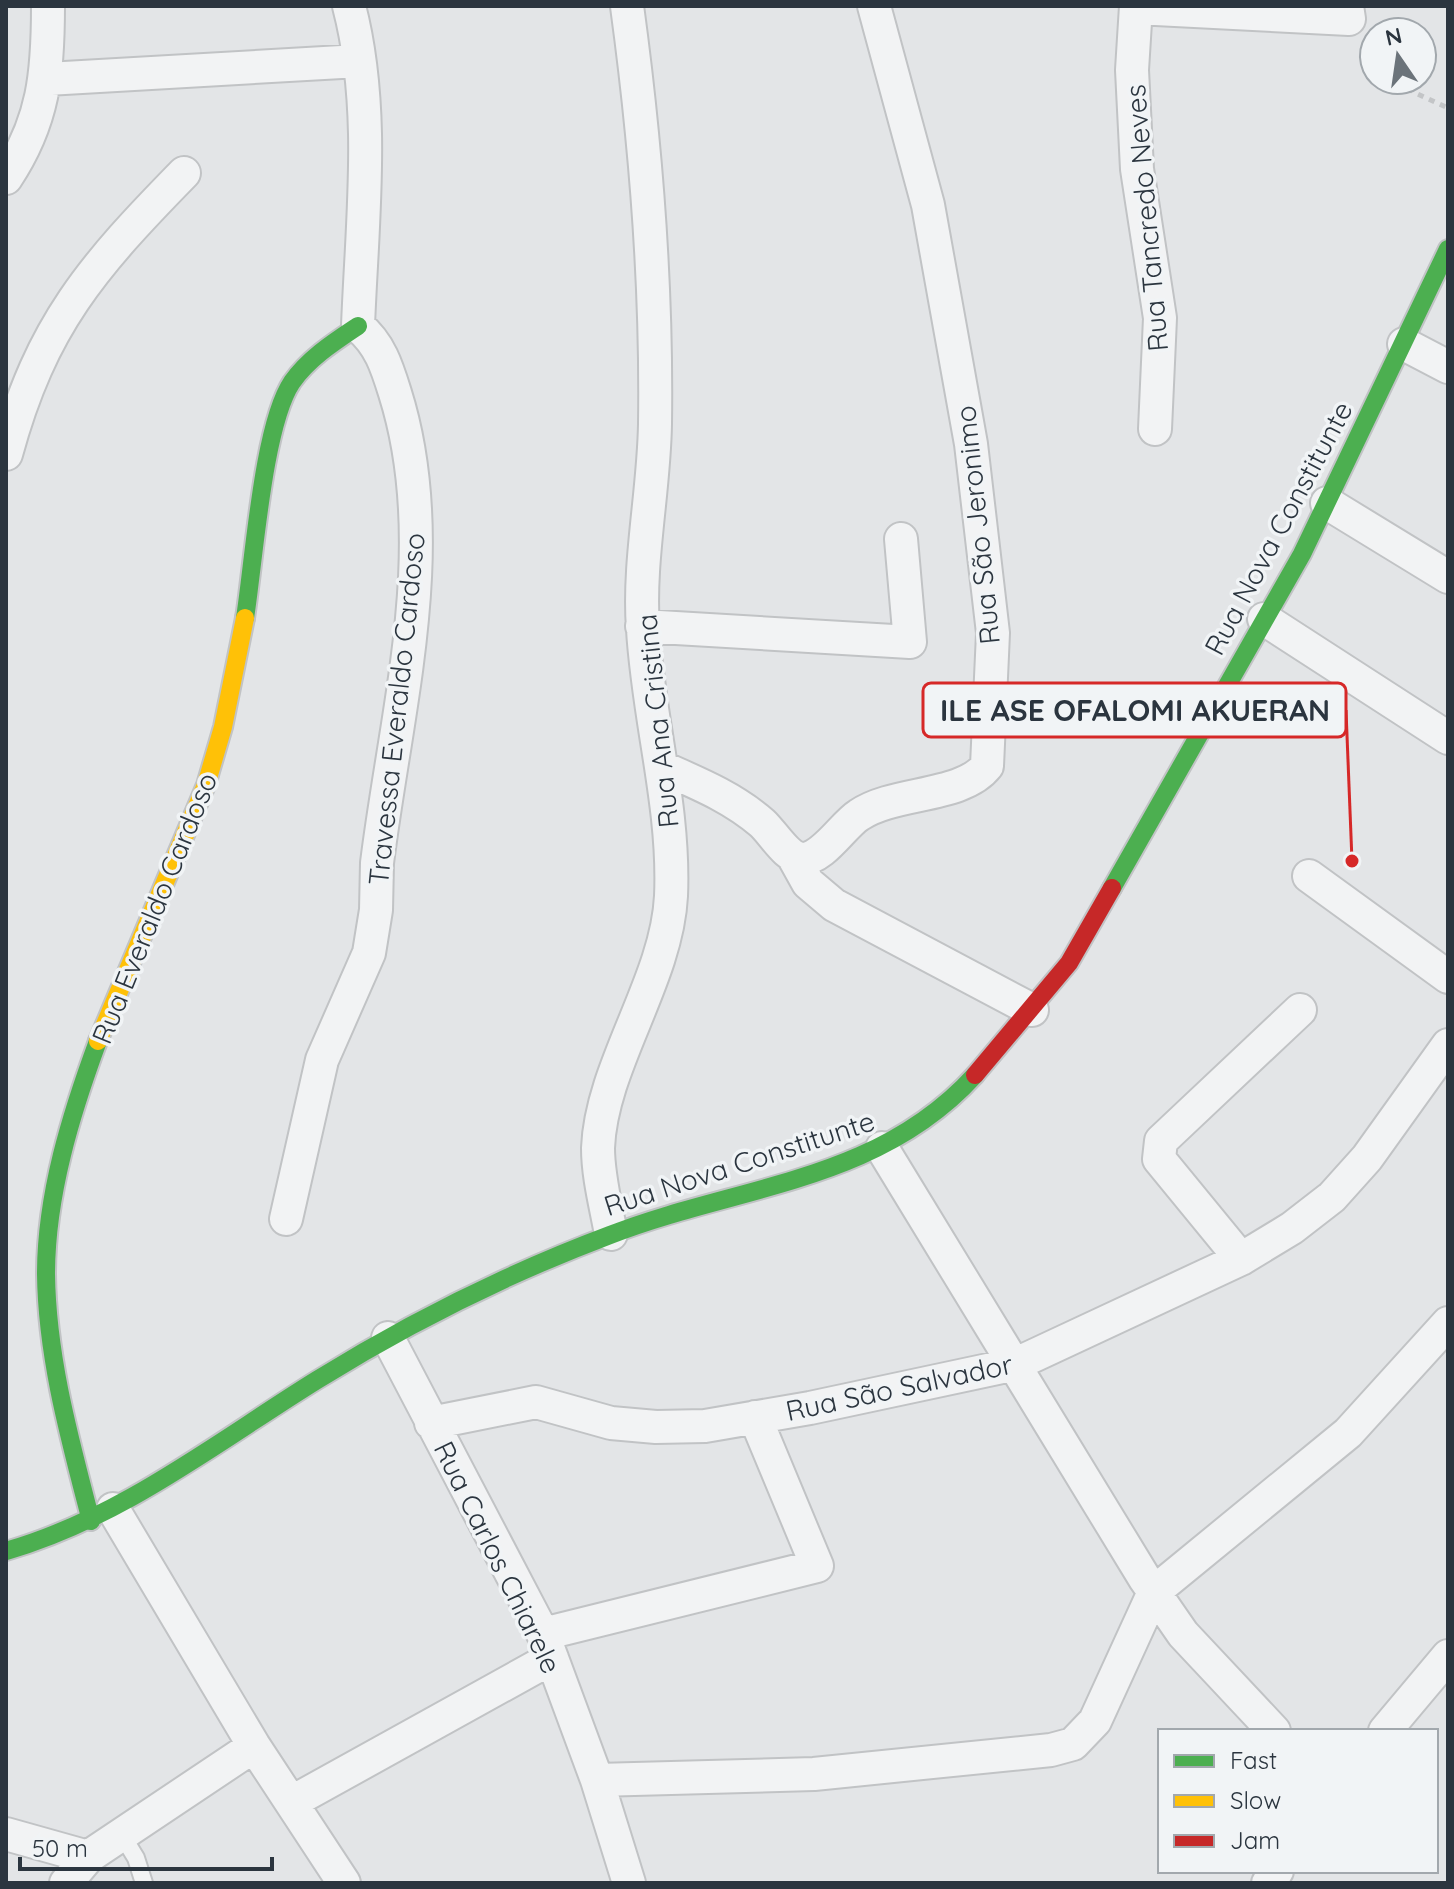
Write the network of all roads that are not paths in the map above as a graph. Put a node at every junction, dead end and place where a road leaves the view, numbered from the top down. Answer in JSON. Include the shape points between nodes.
{"nodes":[{"id":1,"x":48,"y":6,"type":"edge"},
{"id":2,"x":349,"y":6,"type":"edge"},
{"id":3,"x":627,"y":6,"type":"edge"},
{"id":4,"x":874,"y":6,"type":"edge"},
{"id":5,"x":1347,"y":6,"type":"edge"},
{"id":6,"x":1136,"y":7,"type":"edge"},
{"id":7,"x":359,"y":61,"type":"junction"},
{"id":8,"x":47,"y":79,"type":"junction"},
{"id":9,"x":15,"y":149,"type":"edge"},
{"id":10,"x":184,"y":173,"type":"dead end"},
{"id":11,"x":6,"y":178,"type":"edge"},
{"id":12,"x":1448,"y":249,"type":"edge"},
{"id":13,"x":358,"y":326,"type":"junction"},
{"id":14,"x":1404,"y":344,"type":"junction"},
{"id":15,"x":1448,"y":367,"type":"edge"},
{"id":16,"x":1155,"y":429,"type":"dead end"},
{"id":17,"x":6,"y":454,"type":"edge"},
{"id":18,"x":1327,"y":503,"type":"junction"},
{"id":19,"x":901,"y":539,"type":"dead end"},
{"id":20,"x":1448,"y":577,"type":"edge"},
{"id":21,"x":1264,"y":619,"type":"junction"},
{"id":22,"x":642,"y":626,"type":"junction"},
{"id":23,"x":1448,"y":738,"type":"edge"},
{"id":24,"x":661,"y":767,"type":"junction"},
{"id":25,"x":793,"y":856,"type":"junction"},
{"id":26,"x":1309,"y":876,"type":"dead end"},
{"id":27,"x":1448,"y":977,"type":"edge"},
{"id":28,"x":1032,"y":1010,"type":"junction"},
{"id":29,"x":1300,"y":1010,"type":"dead end"},
{"id":30,"x":1448,"y":1045,"type":"edge"},
{"id":31,"x":882,"y":1148,"type":"junction"},
{"id":32,"x":286,"y":1219,"type":"dead end"},
{"id":33,"x":611,"y":1234,"type":"junction"},
{"id":34,"x":1241,"y":1259,"type":"junction"},
{"id":35,"x":1448,"y":1323,"type":"edge"},
{"id":36,"x":388,"y":1338,"type":"junction"},
{"id":37,"x":1016,"y":1364,"type":"junction"},
{"id":38,"x":755,"y":1417,"type":"junction"},
{"id":39,"x":431,"y":1423,"type":"junction"},
{"id":40,"x":102,"y":1515,"type":"junction"},
{"id":41,"x":6,"y":1551,"type":"edge"},
{"id":42,"x":1154,"y":1592,"type":"junction"},
{"id":43,"x":547,"y":1646,"type":"junction"},
{"id":44,"x":1448,"y":1656,"type":"edge"},
{"id":45,"x":1272,"y":1729,"type":"edge"},
{"id":46,"x":1387,"y":1729,"type":"edge"},
{"id":47,"x":254,"y":1746,"type":"junction"},
{"id":48,"x":597,"y":1780,"type":"junction"},
{"id":49,"x":292,"y":1802,"type":"junction"},
{"id":50,"x":6,"y":1834,"type":"edge"},
{"id":51,"x":122,"y":1835,"type":"junction"},
{"id":52,"x":88,"y":1857,"type":"junction"},
{"id":53,"x":66,"y":1883,"type":"edge"},
{"id":54,"x":144,"y":1883,"type":"edge"},
{"id":55,"x":344,"y":1883,"type":"edge"},
{"id":56,"x":629,"y":1883,"type":"edge"}],
"edges":[{"from":1,"to":8,"type":"street"},
{"from":2,"to":7,"type":"street"},
{"from":3,"to":22,"type":"street","name":"Rua Ana Cristina","via":[[648,180],[654,348],[655,439]]},
{"from":4,"to":25,"type":"street","name":"Rua São Jeronimo","via":[[928,205],[971,444],[993,633],[987,766],[963,785],[860,813],[812,856]]},
{"from":5,"to":6,"type":"street","via":[[1349,19]]},
{"from":6,"to":16,"type":"street","name":"Rua Tancredo Neves","via":[[1132,70],[1137,169],[1160,318]]},
{"from":7,"to":8,"type":"street"},
{"from":7,"to":13,"type":"street","via":[[365,149]]},
{"from":8,"to":9,"type":"street"},
{"from":9,"to":11,"type":"street"},
{"from":10,"to":17,"type":"street","via":[[98,264],[68,304],[32,373]]},
{"from":12,"to":14,"type":"street","name":"Rua Nova Constitunte"},
{"from":13,"to":32,"type":"street","name":"Travessa Everaldo Cardoso","via":[[382,353],[407,439],[415,500],[414,577],[369,953],[322,1060]]},
{"from":13,"to":40,"type":"street","name":"Rua Everaldo Cardoso","via":[[318,353],[285,394],[266,475],[241,643],[206,790],[132,955],[67,1142],[48,1239],[48,1298],[64,1416]]},
{"from":14,"to":15,"type":"street"},
{"from":14,"to":18,"type":"street","name":"Rua Nova Constitunte"},
{"from":18,"to":20,"type":"street"},
{"from":18,"to":21,"type":"street","name":"Rua Nova Constitunte"},
{"from":19,"to":22,"type":"street","via":[[910,642]]},
{"from":21,"to":23,"type":"street"},
{"from":21,"to":28,"type":"street","name":"Rua Nova Constitunte","via":[[1069,963]]},
{"from":22,"to":24,"type":"street","name":"Rua Ana Cristina"},
{"from":24,"to":25,"type":"street","via":[[729,798]]},
{"from":24,"to":33,"type":"street","name":"Rua Ana Cristina","via":[[671,898],[665,934],[602,1122],[599,1170]]},
{"from":25,"to":28,"type":"street","via":[[808,883],[834,905]]},
{"from":26,"to":27,"type":"street"},
{"from":28,"to":31,"type":"street","name":"Rua Nova Constitunte","via":[[955,1097]]},
{"from":29,"to":34,"type":"street","via":[[1161,1141],[1157,1151]]},
{"from":30,"to":34,"type":"street","name":"Rua São Salvador","via":[[1367,1158],[1332,1197]]},
{"from":31,"to":33,"type":"street","name":"Rua Nova Constitunte"},
{"from":31,"to":37,"type":"street"},
{"from":33,"to":36,"type":"street","name":"Rua Nova Constitunte"},
{"from":34,"to":37,"type":"street","name":"Rua São Salvador"},
{"from":35,"to":42,"type":"street","via":[[1348,1433]]},
{"from":36,"to":39,"type":"street","name":"Rua Carlos Chiarele"},
{"from":36,"to":40,"type":"street","name":"Rua Nova Constitunte"},
{"from":37,"to":38,"type":"street","name":"Rua São Salvador"},
{"from":37,"to":42,"type":"street"},
{"from":38,"to":39,"type":"street","name":"Rua São Salvador","via":[[656,1427],[611,1423],[536,1402]]},
{"from":38,"to":43,"type":"street","via":[[817,1566]]},
{"from":39,"to":43,"type":"street","name":"Rua Carlos Chiarele"},
{"from":40,"to":41,"type":"street","name":"Rua Nova Constitunte"},
{"from":40,"to":47,"type":"street","name":"Rua Everaldo Cardoso"},
{"from":42,"to":45,"type":"street","via":[[1183,1634]]},
{"from":42,"to":48,"type":"street","via":[[1095,1721],[1073,1744],[814,1774]]},
{"from":43,"to":48,"type":"street","name":"Rua Carlos Chiarele"},
{"from":43,"to":49,"type":"street"},
{"from":44,"to":46,"type":"street"},
{"from":47,"to":49,"type":"street","name":"Rua Everaldo Cardoso"},
{"from":47,"to":51,"type":"street"},
{"from":48,"to":56,"type":"street","name":"Rua Carlos Chiarele"},
{"from":49,"to":55,"type":"street","name":"Rua Everaldo Cardoso"},
{"from":50,"to":52,"type":"street"},
{"from":51,"to":52,"type":"street"},
{"from":51,"to":54,"type":"lane"},
{"from":52,"to":53,"type":"street"}]}
